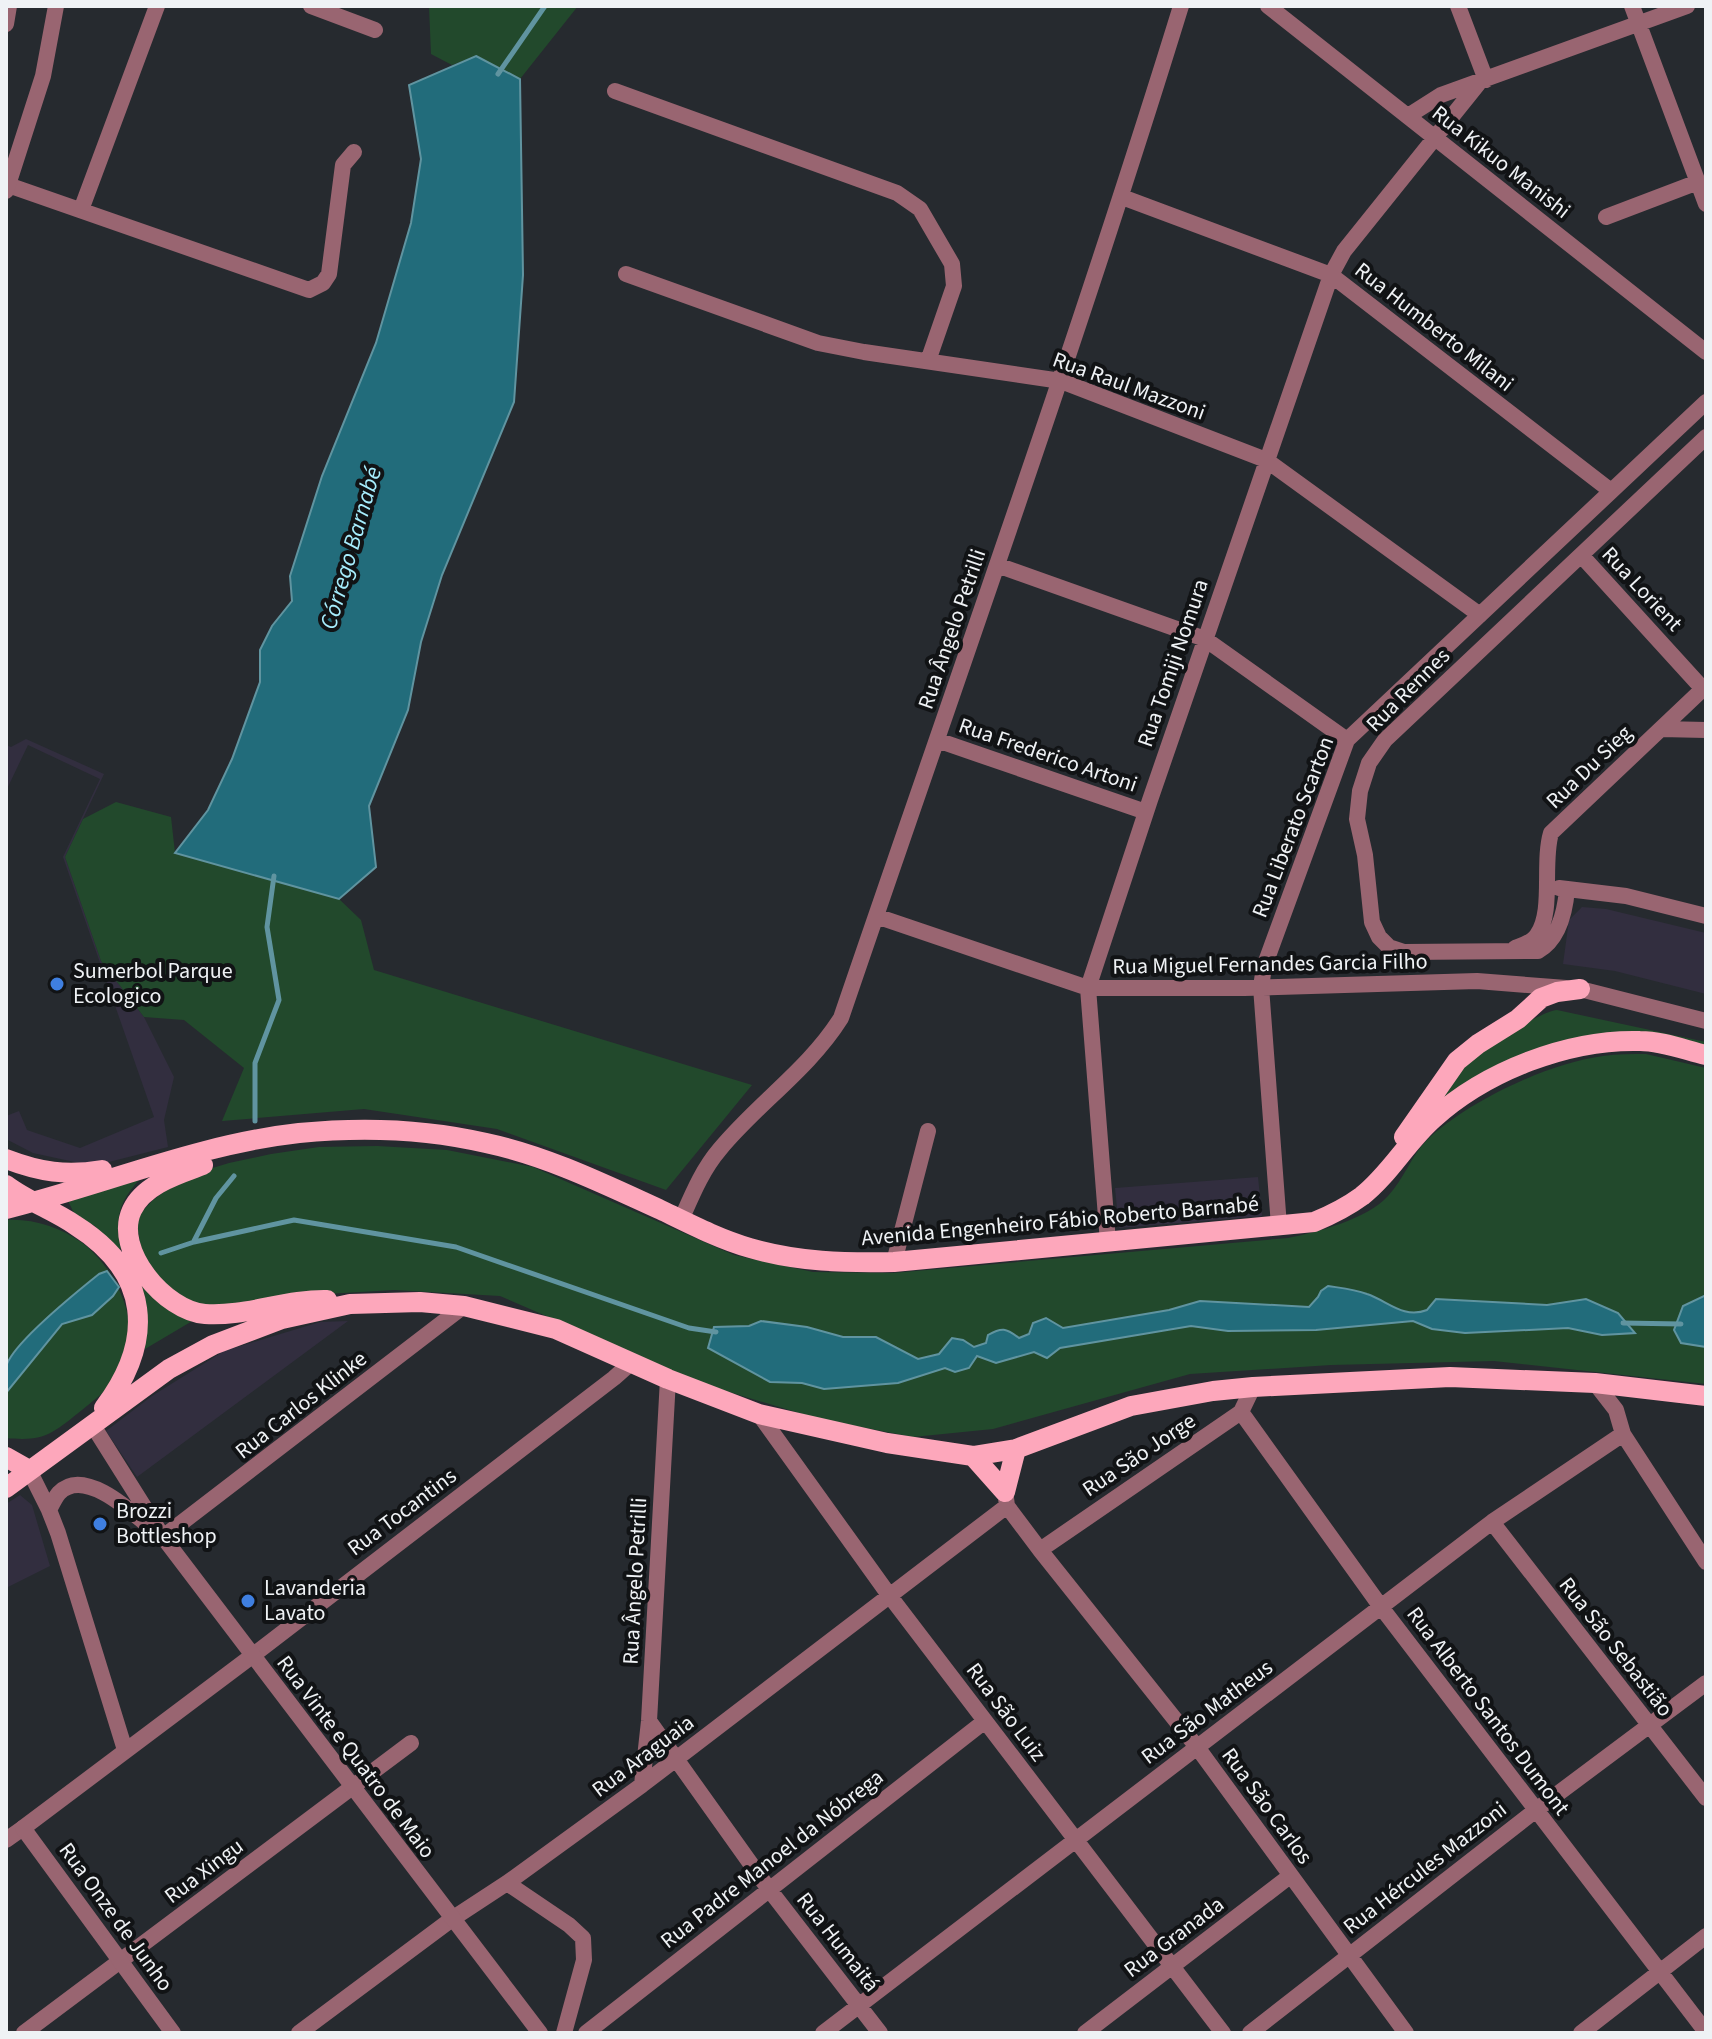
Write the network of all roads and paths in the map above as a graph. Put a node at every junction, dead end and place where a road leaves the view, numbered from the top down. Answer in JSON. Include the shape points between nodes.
{"nodes":[{"id":1,"x":9,"y":6,"type":"edge"},
{"id":2,"x":56,"y":6,"type":"edge"},
{"id":3,"x":157,"y":6,"type":"edge"},
{"id":4,"x":311,"y":6,"type":"edge"},
{"id":5,"x":1181,"y":6,"type":"edge"},
{"id":6,"x":1268,"y":6,"type":"edge"},
{"id":7,"x":1458,"y":6,"type":"edge"},
{"id":8,"x":1632,"y":6,"type":"edge"},
{"id":9,"x":1687,"y":6,"type":"edge"},
{"id":10,"x":6,"y":24,"type":"edge"},
{"id":11,"x":1638,"y":24,"type":"junction"},
{"id":12,"x":375,"y":30,"type":"dead end"},
{"id":13,"x":1482,"y":82,"type":"junction"},
{"id":14,"x":615,"y":91,"type":"dead end"},
{"id":15,"x":1408,"y":116,"type":"junction"},
{"id":16,"x":1434,"y":137,"type":"junction"},
{"id":17,"x":354,"y":152,"type":"dead end"},
{"id":18,"x":1698,"y":182,"type":"junction"},
{"id":19,"x":7,"y":188,"type":"edge"},
{"id":20,"x":1122,"y":197,"type":"junction"},
{"id":21,"x":1706,"y":204,"type":"edge"},
{"id":22,"x":81,"y":210,"type":"junction"},
{"id":23,"x":1606,"y":217,"type":"dead end"},
{"id":24,"x":626,"y":274,"type":"dead end"},
{"id":25,"x":1331,"y":275,"type":"junction"},
{"id":26,"x":1706,"y":352,"type":"edge"},
{"id":27,"x":928,"y":361,"type":"junction"},
{"id":28,"x":1061,"y":381,"type":"junction"},
{"id":29,"x":1706,"y":402,"type":"edge"},
{"id":30,"x":1706,"y":437,"type":"edge"},
{"id":31,"x":1266,"y":460,"type":"junction"},
{"id":32,"x":1611,"y":491,"type":"junction"},
{"id":33,"x":1581,"y":555,"type":"junction"},
{"id":34,"x":997,"y":565,"type":"junction"},
{"id":35,"x":1480,"y":615,"type":"junction"},
{"id":36,"x":1205,"y":639,"type":"junction"},
{"id":37,"x":1704,"y":687,"type":"edge"},
{"id":38,"x":1661,"y":729,"type":"junction"},
{"id":39,"x":1706,"y":730,"type":"edge"},
{"id":40,"x":937,"y":740,"type":"junction"},
{"id":41,"x":1347,"y":740,"type":"junction"},
{"id":42,"x":1146,"y":812,"type":"junction"},
{"id":43,"x":1546,"y":885,"type":"junction"},
{"id":44,"x":1567,"y":889,"type":"junction"},
{"id":45,"x":876,"y":916,"type":"junction"},
{"id":46,"x":1706,"y":916,"type":"edge"},
{"id":47,"x":1507,"y":952,"type":"junction"},
{"id":48,"x":1261,"y":987,"type":"junction"},
{"id":49,"x":1088,"y":988,"type":"junction"},
{"id":50,"x":1580,"y":989,"type":"junction"},
{"id":51,"x":1706,"y":1021,"type":"edge"},
{"id":52,"x":1706,"y":1055,"type":"edge"},
{"id":53,"x":928,"y":1131,"type":"dead end"},
{"id":54,"x":241,"y":1144,"type":"junction"},
{"id":55,"x":10,"y":1160,"type":"edge"},
{"id":56,"x":150,"y":1168,"type":"junction"},
{"id":57,"x":1387,"y":1169,"type":"junction"},
{"id":58,"x":6,"y":1185,"type":"edge"},
{"id":59,"x":35,"y":1202,"type":"junction"},
{"id":60,"x":6,"y":1209,"type":"edge"},
{"id":61,"x":681,"y":1220,"type":"junction"},
{"id":62,"x":1279,"y":1226,"type":"junction"},
{"id":63,"x":1108,"y":1242,"type":"junction"},
{"id":64,"x":894,"y":1262,"type":"junction"},
{"id":65,"x":350,"y":1304,"type":"junction"},
{"id":66,"x":464,"y":1306,"type":"junction"},
{"id":67,"x":632,"y":1362,"type":"junction"},
{"id":68,"x":668,"y":1379,"type":"junction"},
{"id":69,"x":1595,"y":1383,"type":"junction"},
{"id":70,"x":1253,"y":1387,"type":"junction"},
{"id":71,"x":1706,"y":1396,"type":"edge"},
{"id":72,"x":1241,"y":1412,"type":"junction"},
{"id":73,"x":759,"y":1414,"type":"junction"},
{"id":74,"x":92,"y":1424,"type":"junction"},
{"id":75,"x":1623,"y":1434,"type":"junction"},
{"id":76,"x":1016,"y":1449,"type":"junction"},
{"id":77,"x":973,"y":1456,"type":"junction"},
{"id":78,"x":6,"y":1457,"type":"edge"},
{"id":79,"x":29,"y":1470,"type":"junction"},
{"id":80,"x":6,"y":1488,"type":"edge"},
{"id":81,"x":1006,"y":1499,"type":"junction"},
{"id":82,"x":49,"y":1510,"type":"junction"},
{"id":83,"x":1492,"y":1522,"type":"junction"},
{"id":84,"x":163,"y":1537,"type":"junction"},
{"id":85,"x":1040,"y":1550,"type":"junction"},
{"id":86,"x":1706,"y":1562,"type":"edge"},
{"id":87,"x":889,"y":1595,"type":"junction"},
{"id":88,"x":1381,"y":1607,"type":"junction"},
{"id":89,"x":252,"y":1656,"type":"junction"},
{"id":90,"x":1706,"y":1683,"type":"edge"},
{"id":91,"x":649,"y":1721,"type":"junction"},
{"id":92,"x":985,"y":1721,"type":"junction"},
{"id":93,"x":1648,"y":1724,"type":"junction"},
{"id":94,"x":411,"y":1743,"type":"dead end"},
{"id":95,"x":1197,"y":1747,"type":"junction"},
{"id":96,"x":125,"y":1750,"type":"junction"},
{"id":97,"x":677,"y":1759,"type":"junction"},
{"id":98,"x":642,"y":1785,"type":"junction"},
{"id":99,"x":351,"y":1788,"type":"junction"},
{"id":100,"x":1706,"y":1798,"type":"edge"},
{"id":101,"x":1536,"y":1810,"type":"junction"},
{"id":102,"x":23,"y":1828,"type":"junction"},
{"id":103,"x":1075,"y":1838,"type":"junction"},
{"id":104,"x":6,"y":1840,"type":"edge"},
{"id":105,"x":1290,"y":1876,"type":"junction"},
{"id":106,"x":507,"y":1883,"type":"junction"},
{"id":107,"x":768,"y":1888,"type":"junction"},
{"id":108,"x":452,"y":1919,"type":"junction"},
{"id":109,"x":1706,"y":1936,"type":"edge"},
{"id":110,"x":1348,"y":1956,"type":"junction"},
{"id":111,"x":121,"y":1960,"type":"junction"},
{"id":112,"x":1173,"y":1965,"type":"junction"},
{"id":113,"x":1659,"y":1970,"type":"junction"},
{"id":114,"x":859,"y":2005,"type":"junction"},
{"id":115,"x":1706,"y":2032,"type":"edge"},
{"id":116,"x":24,"y":2033,"type":"edge"},
{"id":117,"x":173,"y":2033,"type":"edge"},
{"id":118,"x":299,"y":2033,"type":"edge"},
{"id":119,"x":540,"y":2033,"type":"edge"},
{"id":120,"x":564,"y":2033,"type":"edge"},
{"id":121,"x":586,"y":2033,"type":"edge"},
{"id":122,"x":823,"y":2033,"type":"edge"},
{"id":123,"x":880,"y":2033,"type":"edge"},
{"id":124,"x":1085,"y":2033,"type":"edge"},
{"id":125,"x":1223,"y":2033,"type":"edge"},
{"id":126,"x":1250,"y":2033,"type":"edge"},
{"id":127,"x":1406,"y":2033,"type":"edge"},
{"id":128,"x":1581,"y":2033,"type":"edge"}],
"edges":[{"from":1,"to":10,"type":"street"},
{"from":2,"to":19,"type":"street","via":[[43,76]]},
{"from":3,"to":22,"type":"street"},
{"from":4,"to":12,"type":"street"},
{"from":5,"to":20,"type":"street","name":"Rua Ângelo Petrilli"},
{"from":6,"to":15,"type":"street","name":"Rua Kikuo Manishi"},
{"from":7,"to":13,"type":"street"},
{"from":8,"to":11,"type":"street"},
{"from":9,"to":11,"type":"street"},
{"from":11,"to":13,"type":"street"},
{"from":11,"to":18,"type":"street"},
{"from":13,"to":15,"type":"street","via":[[1441,95]]},
{"from":13,"to":16,"type":"street","name":"Rua Tomiji Nomura"},
{"from":14,"to":27,"type":"street","via":[[897,193],[920,209],[952,264],[954,286]]},
{"from":15,"to":16,"type":"street","name":"Rua Kikuo Manishi"},
{"from":16,"to":25,"type":"street","name":"Rua Tomiji Nomura"},
{"from":16,"to":26,"type":"street","name":"Rua Kikuo Manishi"},
{"from":17,"to":22,"type":"street","via":[[343,165],[329,274],[309,290]]},
{"from":18,"to":21,"type":"street"},
{"from":18,"to":23,"type":"street"},
{"from":19,"to":22,"type":"street"},
{"from":20,"to":25,"type":"street","name":"Rua Humberto Milani"},
{"from":20,"to":28,"type":"street","name":"Rua Ângelo Petrilli"},
{"from":24,"to":27,"type":"street","name":"Rua Raul Mazzoni","via":[[818,343]]},
{"from":25,"to":31,"type":"street","name":"Rua Tomiji Nomura"},
{"from":25,"to":32,"type":"street","name":"Rua Humberto Milani"},
{"from":27,"to":28,"type":"street","name":"Rua Raul Mazzoni"},
{"from":28,"to":31,"type":"street","name":"Rua Raul Mazzoni"},
{"from":28,"to":34,"type":"street","name":"Rua Ângelo Petrilli"},
{"from":29,"to":32,"type":"street","name":"Rua Liberato Scarton"},
{"from":30,"to":33,"type":"street","name":"Rua Rennes"},
{"from":31,"to":35,"type":"street","name":"Rua Raul Mazzoni"},
{"from":31,"to":36,"type":"street","name":"Rua Tomiji Nomura"},
{"from":32,"to":35,"type":"street","name":"Rua Liberato Scarton"},
{"from":33,"to":37,"type":"street","name":"Rua Lorient"},
{"from":33,"to":47,"type":"street","name":"Rua Rennes","via":[[1385,740],[1369,763],[1360,791],[1357,819],[1372,922],[1379,937],[1404,952]]},
{"from":34,"to":36,"type":"street"},
{"from":34,"to":40,"type":"street","name":"Rua Ângelo Petrilli"},
{"from":35,"to":41,"type":"street","name":"Rua Liberato Scarton"},
{"from":36,"to":41,"type":"street"},
{"from":36,"to":42,"type":"street","name":"Rua Tomiji Nomura"},
{"from":37,"to":38,"type":"street","name":"Rua Du Sieg"},
{"from":38,"to":39,"type":"street","name":"Rua Du Sieg"},
{"from":38,"to":43,"type":"street","name":"Rua Du Sieg","via":[[1551,833]]},
{"from":40,"to":42,"type":"street","name":"Rua Frederico Artoni"},
{"from":40,"to":45,"type":"street","name":"Rua Ângelo Petrilli"},
{"from":41,"to":48,"type":"street","name":"Rua Liberato Scarton"},
{"from":42,"to":49,"type":"street","name":"Rua Tomiji Nomura"},
{"from":43,"to":44,"type":"street"},
{"from":43,"to":47,"type":"street","via":[[1536,939]]},
{"from":44,"to":46,"type":"street","via":[[1626,896]]},
{"from":44,"to":47,"type":"street","name":"Rua Rennes","via":[[1550,944],[1538,951]]},
{"from":45,"to":49,"type":"street","name":"Rua Miguel Fernandes Garcia Filho"},
{"from":45,"to":61,"type":"street","name":"Rua Ângelo Petrilli","via":[[841,1018],[825,1043],[719,1150]]},
{"from":48,"to":49,"type":"street","name":"Rua Miguel Fernandes Garcia Filho"},
{"from":48,"to":50,"type":"street","name":"Rua Miguel Fernandes Garcia Filho","via":[[1477,981]]},
{"from":48,"to":62,"type":"street","name":"Rua Liberato Scarton"},
{"from":49,"to":63,"type":"street","name":"Rua Tomiji Nomura"},
{"from":50,"to":51,"type":"street","name":"Rua Miguel Fernandes Garcia Filho"},
{"from":50,"to":57,"type":"main road","via":[[1541,998],[1457,1061]]},
{"from":52,"to":57,"type":"main road","name":"Avenida Engenheiro Fábio Roberto Barnabé","via":[[1644,1041],[1586,1045],[1545,1057],[1456,1101]]},
{"from":53,"to":64,"type":"street"},
{"from":54,"to":56,"type":"main road","name":"Avenida Engenheiro Fábio Roberto Barnabé"},
{"from":54,"to":61,"type":"main road","name":"Avenida Engenheiro Fábio Roberto Barnabé","via":[[367,1129],[485,1143],[585,1175]]},
{"from":54,"to":65,"type":"main road","via":[[221,1161],[160,1182],[132,1210],[128,1230],[149,1280],[172,1302],[204,1314],[326,1299]]},
{"from":55,"to":56,"type":"main road","via":[[73,1175],[126,1166]]},
{"from":55,"to":59,"type":"main road"},
{"from":56,"to":59,"type":"main road","name":"Avenida Engenheiro Fábio Roberto Barnabé"},
{"from":57,"to":62,"type":"main road","name":"Avenida Engenheiro Fábio Roberto Barnabé","via":[[1365,1194],[1338,1212],[1314,1222]]},
{"from":58,"to":59,"type":"main road"},
{"from":59,"to":60,"type":"main road","name":"Avenida Engenheiro Fábio Roberto Barnabé"},
{"from":59,"to":74,"type":"main road","via":[[108,1252],[136,1302],[138,1337],[131,1363]]},
{"from":61,"to":64,"type":"main road","name":"Avenida Engenheiro Fábio Roberto Barnabé","via":[[784,1257]]},
{"from":62,"to":63,"type":"main road","name":"Avenida Engenheiro Fábio Roberto Barnabé"},
{"from":63,"to":64,"type":"main road","name":"Avenida Engenheiro Fábio Roberto Barnabé"},
{"from":65,"to":66,"type":"main road"},
{"from":65,"to":74,"type":"main road","via":[[282,1319],[213,1345]]},
{"from":66,"to":67,"type":"main road","via":[[556,1329]]},
{"from":66,"to":84,"type":"street","name":"Rua Carlos Klinke"},
{"from":67,"to":68,"type":"main road"},
{"from":67,"to":89,"type":"street","name":"Rua Tocantins"},
{"from":68,"to":73,"type":"main road"},
{"from":68,"to":91,"type":"street","name":"Rua Ângelo Petrilli"},
{"from":69,"to":70,"type":"main road","via":[[1450,1377]]},
{"from":69,"to":71,"type":"main road"},
{"from":69,"to":75,"type":"street","via":[[1616,1410]]},
{"from":70,"to":72,"type":"street","name":"Rua São Jorge"},
{"from":70,"to":76,"type":"main road","via":[[1131,1406]]},
{"from":72,"to":85,"type":"street","name":"Rua São Jorge"},
{"from":72,"to":88,"type":"street","name":"Rua Alberto Santos Dumont"},
{"from":73,"to":77,"type":"main road"},
{"from":73,"to":87,"type":"street","name":"Rua São Luiz"},
{"from":74,"to":79,"type":"main road"},
{"from":74,"to":84,"type":"street","name":"Rua Vinte e Quatro de Maio"},
{"from":75,"to":83,"type":"street","name":"Rua São Matheus"},
{"from":75,"to":86,"type":"street"},
{"from":76,"to":77,"type":"main road"},
{"from":76,"to":81,"type":"main road"},
{"from":77,"to":81,"type":"main road"},
{"from":78,"to":79,"type":"main road"},
{"from":79,"to":80,"type":"main road"},
{"from":79,"to":82,"type":"street"},
{"from":81,"to":85,"type":"street","name":"Rua São Carlos"},
{"from":81,"to":87,"type":"street","name":"Rua Araguaia"},
{"from":82,"to":84,"type":"street","via":[[71,1485],[87,1485]]},
{"from":82,"to":96,"type":"street"},
{"from":83,"to":88,"type":"street","name":"Rua São Matheus"},
{"from":83,"to":93,"type":"street","name":"Rua São Sebastião"},
{"from":84,"to":89,"type":"street","name":"Rua Vinte e Quatro de Maio"},
{"from":85,"to":95,"type":"street","name":"Rua São Carlos"},
{"from":87,"to":92,"type":"street","name":"Rua São Luiz"},
{"from":87,"to":97,"type":"street","name":"Rua Araguaia"},
{"from":88,"to":95,"type":"street","name":"Rua São Matheus"},
{"from":88,"to":101,"type":"street","name":"Rua Alberto Santos Dumont"},
{"from":89,"to":96,"type":"street","name":"Rua Tocantins"},
{"from":89,"to":99,"type":"street","name":"Rua Vinte e Quatro de Maio"},
{"from":90,"to":93,"type":"street","name":"Rua Hércules Mazzoni"},
{"from":91,"to":97,"type":"street","name":"Rua Humaitá"},
{"from":91,"to":98,"type":"street","name":"Rua Ângelo Petrilli"},
{"from":92,"to":103,"type":"street","name":"Rua São Luiz"},
{"from":92,"to":107,"type":"street","name":"Rua Padre Manoel da Nóbrega"},
{"from":93,"to":100,"type":"street","name":"Rua São Sebastião"},
{"from":93,"to":101,"type":"street","name":"Rua Hércules Mazzoni"},
{"from":94,"to":99,"type":"street","name":"Rua Xingu"},
{"from":95,"to":103,"type":"street","name":"Rua São Matheus"},
{"from":95,"to":105,"type":"street","name":"Rua São Carlos"},
{"from":96,"to":102,"type":"street","name":"Rua Tocantins"},
{"from":97,"to":98,"type":"street","name":"Rua Araguaia"},
{"from":97,"to":107,"type":"street","name":"Rua Humaitá"},
{"from":98,"to":106,"type":"street","name":"Rua Araguaia"},
{"from":99,"to":108,"type":"street","name":"Rua Vinte e Quatro de Maio"},
{"from":99,"to":111,"type":"street","name":"Rua Xingu"},
{"from":101,"to":110,"type":"street","name":"Rua Hércules Mazzoni"},
{"from":101,"to":113,"type":"street","name":"Rua Alberto Santos Dumont"},
{"from":102,"to":104,"type":"street","name":"Rua Tocantins"},
{"from":102,"to":111,"type":"street","name":"Rua Onze de Junho"},
{"from":103,"to":112,"type":"street","name":"Rua São Luiz"},
{"from":103,"to":114,"type":"street","name":"Rua São Matheus"},
{"from":105,"to":110,"type":"street","name":"Rua São Carlos"},
{"from":105,"to":112,"type":"street","name":"Rua Granada"},
{"from":106,"to":108,"type":"street","name":"Rua Araguaia"},
{"from":106,"to":120,"type":"street","via":[[583,1938],[584,1960]]},
{"from":107,"to":114,"type":"street","name":"Rua Humaitá"},
{"from":107,"to":121,"type":"street","name":"Rua Padre Manoel da Nóbrega"},
{"from":108,"to":118,"type":"street","name":"Rua Araguaia"},
{"from":108,"to":119,"type":"street","name":"Rua Vinte e Quatro de Maio"},
{"from":109,"to":113,"type":"street"},
{"from":110,"to":126,"type":"street","name":"Rua Hércules Mazzoni"},
{"from":110,"to":127,"type":"street","name":"Rua São Carlos"},
{"from":111,"to":116,"type":"street","name":"Rua Xingu"},
{"from":111,"to":117,"type":"street","name":"Rua Onze de Junho"},
{"from":112,"to":124,"type":"street","name":"Rua Granada"},
{"from":112,"to":125,"type":"street","name":"Rua São Luiz"},
{"from":113,"to":115,"type":"street","name":"Rua Alberto Santos Dumont"},
{"from":113,"to":128,"type":"street"},
{"from":114,"to":122,"type":"street","name":"Rua São Matheus"},
{"from":114,"to":123,"type":"street","name":"Rua Humaitá"}]}
